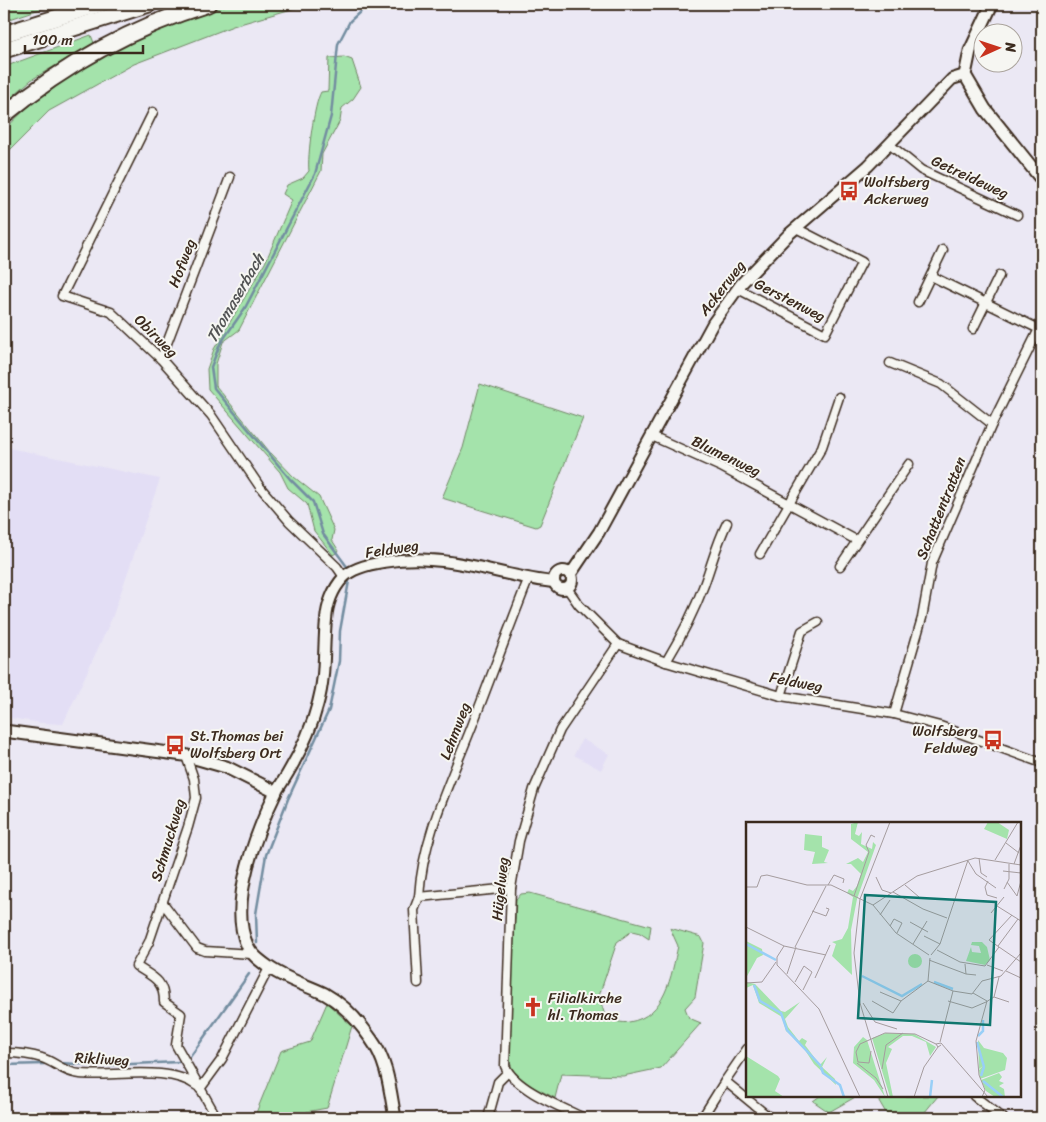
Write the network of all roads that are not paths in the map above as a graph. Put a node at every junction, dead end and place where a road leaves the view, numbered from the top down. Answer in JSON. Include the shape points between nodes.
{"nodes":[{"id":1,"x":100,"y":4,"type":"edge"},
{"id":2,"x":148,"y":4,"type":"edge"},
{"id":3,"x":208,"y":4,"type":"edge"},
{"id":4,"x":992,"y":4,"type":"edge"},
{"id":5,"x":4,"y":34,"type":"edge"},
{"id":6,"x":4,"y":50,"type":"edge"},
{"id":7,"x":964,"y":75,"type":"junction"},
{"id":8,"x":153,"y":112,"type":"dead end"},
{"id":9,"x":4,"y":115,"type":"edge"},
{"id":10,"x":889,"y":144,"type":"junction"},
{"id":11,"x":230,"y":177,"type":"dead end"},
{"id":12,"x":1042,"y":180,"type":"edge"},
{"id":13,"x":1017,"y":215,"type":"dead end"},
{"id":14,"x":796,"y":228,"type":"junction"},
{"id":15,"x":943,"y":250,"type":"dead end"},
{"id":16,"x":931,"y":276,"type":"junction"},
{"id":17,"x":1000,"y":276,"type":"dead end"},
{"id":18,"x":738,"y":289,"type":"junction"},
{"id":19,"x":918,"y":302,"type":"dead end"},
{"id":20,"x":986,"y":303,"type":"junction"},
{"id":21,"x":1041,"y":326,"type":"edge"},
{"id":22,"x":972,"y":329,"type":"dead end"},
{"id":23,"x":161,"y":359,"type":"junction"},
{"id":24,"x":890,"y":363,"type":"dead end"},
{"id":25,"x":839,"y":397,"type":"dead end"},
{"id":26,"x":992,"y":424,"type":"junction"},
{"id":27,"x":652,"y":436,"type":"junction"},
{"id":28,"x":909,"y":464,"type":"dead end"},
{"id":29,"x":788,"y":503,"type":"junction"},
{"id":30,"x":728,"y":523,"type":"dead end"},
{"id":31,"x":856,"y":540,"type":"junction"},
{"id":32,"x":760,"y":554,"type":"dead end"},
{"id":33,"x":840,"y":566,"type":"dead end"},
{"id":34,"x":570,"y":575,"type":"junction"},
{"id":35,"x":344,"y":577,"type":"junction"},
{"id":36,"x":528,"y":580,"type":"junction"},
{"id":37,"x":554,"y":582,"type":"junction"},
{"id":38,"x":567,"y":588,"type":"junction"},
{"id":39,"x":818,"y":622,"type":"dead end"},
{"id":40,"x":618,"y":644,"type":"junction"},
{"id":41,"x":666,"y":662,"type":"junction"},
{"id":42,"x":781,"y":696,"type":"junction"},
{"id":43,"x":894,"y":714,"type":"junction"},
{"id":44,"x":4,"y":731,"type":"edge"},
{"id":45,"x":186,"y":756,"type":"junction"},
{"id":46,"x":1042,"y":763,"type":"edge"},
{"id":47,"x":276,"y":792,"type":"junction"},
{"id":48,"x":511,"y":888,"type":"junction"},
{"id":49,"x":419,"y":896,"type":"junction"},
{"id":50,"x":163,"y":903,"type":"junction"},
{"id":51,"x":252,"y":954,"type":"junction"},
{"id":52,"x":269,"y":968,"type":"junction"},
{"id":53,"x":418,"y":983,"type":"dead end"},
{"id":54,"x":746,"y":1050,"type":"edge"},
{"id":55,"x":4,"y":1053,"type":"edge"},
{"id":56,"x":508,"y":1072,"type":"junction"},
{"id":57,"x":725,"y":1081,"type":"junction"},
{"id":58,"x":200,"y":1089,"type":"junction"},
{"id":59,"x":975,"y":1097,"type":"edge"},
{"id":60,"x":217,"y":1118,"type":"edge"},
{"id":61,"x":395,"y":1118,"type":"edge"},
{"id":62,"x":488,"y":1118,"type":"edge"},
{"id":63,"x":584,"y":1118,"type":"edge"},
{"id":64,"x":702,"y":1118,"type":"edge"},
{"id":65,"x":770,"y":1118,"type":"edge"},
{"id":66,"x":1003,"y":1118,"type":"edge"}],
"edges":[{"from":1,"to":5,"type":"highway"},
{"from":2,"to":6,"type":"highway"},
{"from":3,"to":9,"type":"highway","via":[[176,14],[120,39],[72,65]]},
{"from":4,"to":7,"type":"main road","via":[[970,51]]},
{"from":7,"to":10,"type":"street","name":"Ackerweg","via":[[952,79]]},
{"from":7,"to":12,"type":"main road","via":[[985,109]]},
{"from":8,"to":23,"type":"street","name":"Obirweg","via":[[62,296],[111,312]]},
{"from":10,"to":13,"type":"street","name":"Getreideweg","via":[[920,170]]},
{"from":10,"to":14,"type":"street","name":"Ackerweg"},
{"from":11,"to":23,"type":"street","name":"Hofweg"},
{"from":14,"to":18,"type":"street","name":"Ackerweg"},
{"from":14,"to":18,"type":"street","name":"Gerstenweg","via":[[862,262],[825,334]]},
{"from":15,"to":16,"type":"street"},
{"from":16,"to":19,"type":"street"},
{"from":16,"to":20,"type":"street"},
{"from":17,"to":20,"type":"street"},
{"from":18,"to":27,"type":"street","name":"Ackerweg","via":[[713,323]]},
{"from":20,"to":21,"type":"street"},
{"from":20,"to":22,"type":"street"},
{"from":21,"to":26,"type":"street","name":"Schattentratten"},
{"from":23,"to":35,"type":"street","name":"Obirweg","via":[[211,415],[260,487]]},
{"from":24,"to":26,"type":"street","via":[[941,384]]},
{"from":25,"to":29,"type":"street","via":[[822,447]]},
{"from":26,"to":43,"type":"street","name":"Schattentratten","via":[[932,563],[922,618]]},
{"from":27,"to":29,"type":"street","name":"Blumenweg"},
{"from":27,"to":34,"type":"street","name":"Ackerweg","via":[[600,532]]},
{"from":28,"to":31,"type":"street"},
{"from":29,"to":31,"type":"street","name":"Blumenweg"},
{"from":29,"to":32,"type":"street"},
{"from":30,"to":41,"type":"street","via":[[715,547],[688,624]]},
{"from":31,"to":33,"type":"street"},
{"from":34,"to":37,"type":"street","via":[[565,571],[559,572]]},
{"from":34,"to":38,"type":"street","via":[[572,582]]},
{"from":35,"to":36,"type":"street","name":"Feldweg","via":[[355,570],[384,563],[429,560],[468,565]]},
{"from":35,"to":47,"type":"street","via":[[332,596],[326,619],[326,659],[318,703],[299,754]]},
{"from":36,"to":37,"type":"street","name":"Feldweg"},
{"from":36,"to":49,"type":"street","name":"Lehmweg","via":[[447,789],[420,879]]},
{"from":37,"to":38,"type":"street","via":[[559,589]]},
{"from":38,"to":40,"type":"street","name":"Feldweg","via":[[579,605]]},
{"from":39,"to":42,"type":"street","via":[[802,631]]},
{"from":40,"to":41,"type":"street","name":"Feldweg"},
{"from":40,"to":48,"type":"street","name":"Hügelweg","via":[[560,730],[531,798]]},
{"from":41,"to":42,"type":"street","name":"Feldweg"},
{"from":42,"to":43,"type":"street","name":"Feldweg"},
{"from":43,"to":46,"type":"street","name":"Feldweg","via":[[940,726]]},
{"from":44,"to":45,"type":"main road"},
{"from":45,"to":47,"type":"main road","via":[[226,767]]},
{"from":45,"to":50,"type":"street","name":"Schmuckweg","via":[[196,798]]},
{"from":47,"to":51,"type":"main road","via":[[259,829],[244,879],[243,930]]},
{"from":48,"to":49,"type":"street"},
{"from":48,"to":56,"type":"street","name":"Hügelweg","via":[[504,1058]]},
{"from":49,"to":53,"type":"street","name":"Lehmweg","via":[[414,910]]},
{"from":50,"to":51,"type":"street","name":"Schmuckweg","via":[[197,948]]},
{"from":50,"to":58,"type":"street","name":"Schmuckweg","via":[[136,966],[159,982],[164,988],[164,1002],[182,1014],[176,1045]]},
{"from":51,"to":52,"type":"main road"},
{"from":52,"to":58,"type":"street","via":[[222,1059]]},
{"from":52,"to":61,"type":"main road","via":[[327,996],[343,1008],[372,1040],[388,1076]]},
{"from":54,"to":57,"type":"street"},
{"from":55,"to":58,"type":"street","name":"Rikliweg","via":[[42,1058],[62,1070],[78,1074],[159,1074],[182,1079]]},
{"from":56,"to":62,"type":"street","via":[[498,1082]]},
{"from":56,"to":63,"type":"street","via":[[527,1088]]},
{"from":57,"to":64,"type":"street"},
{"from":57,"to":65,"type":"street"},
{"from":58,"to":60,"type":"street"},
{"from":59,"to":66,"type":"street"}]}
